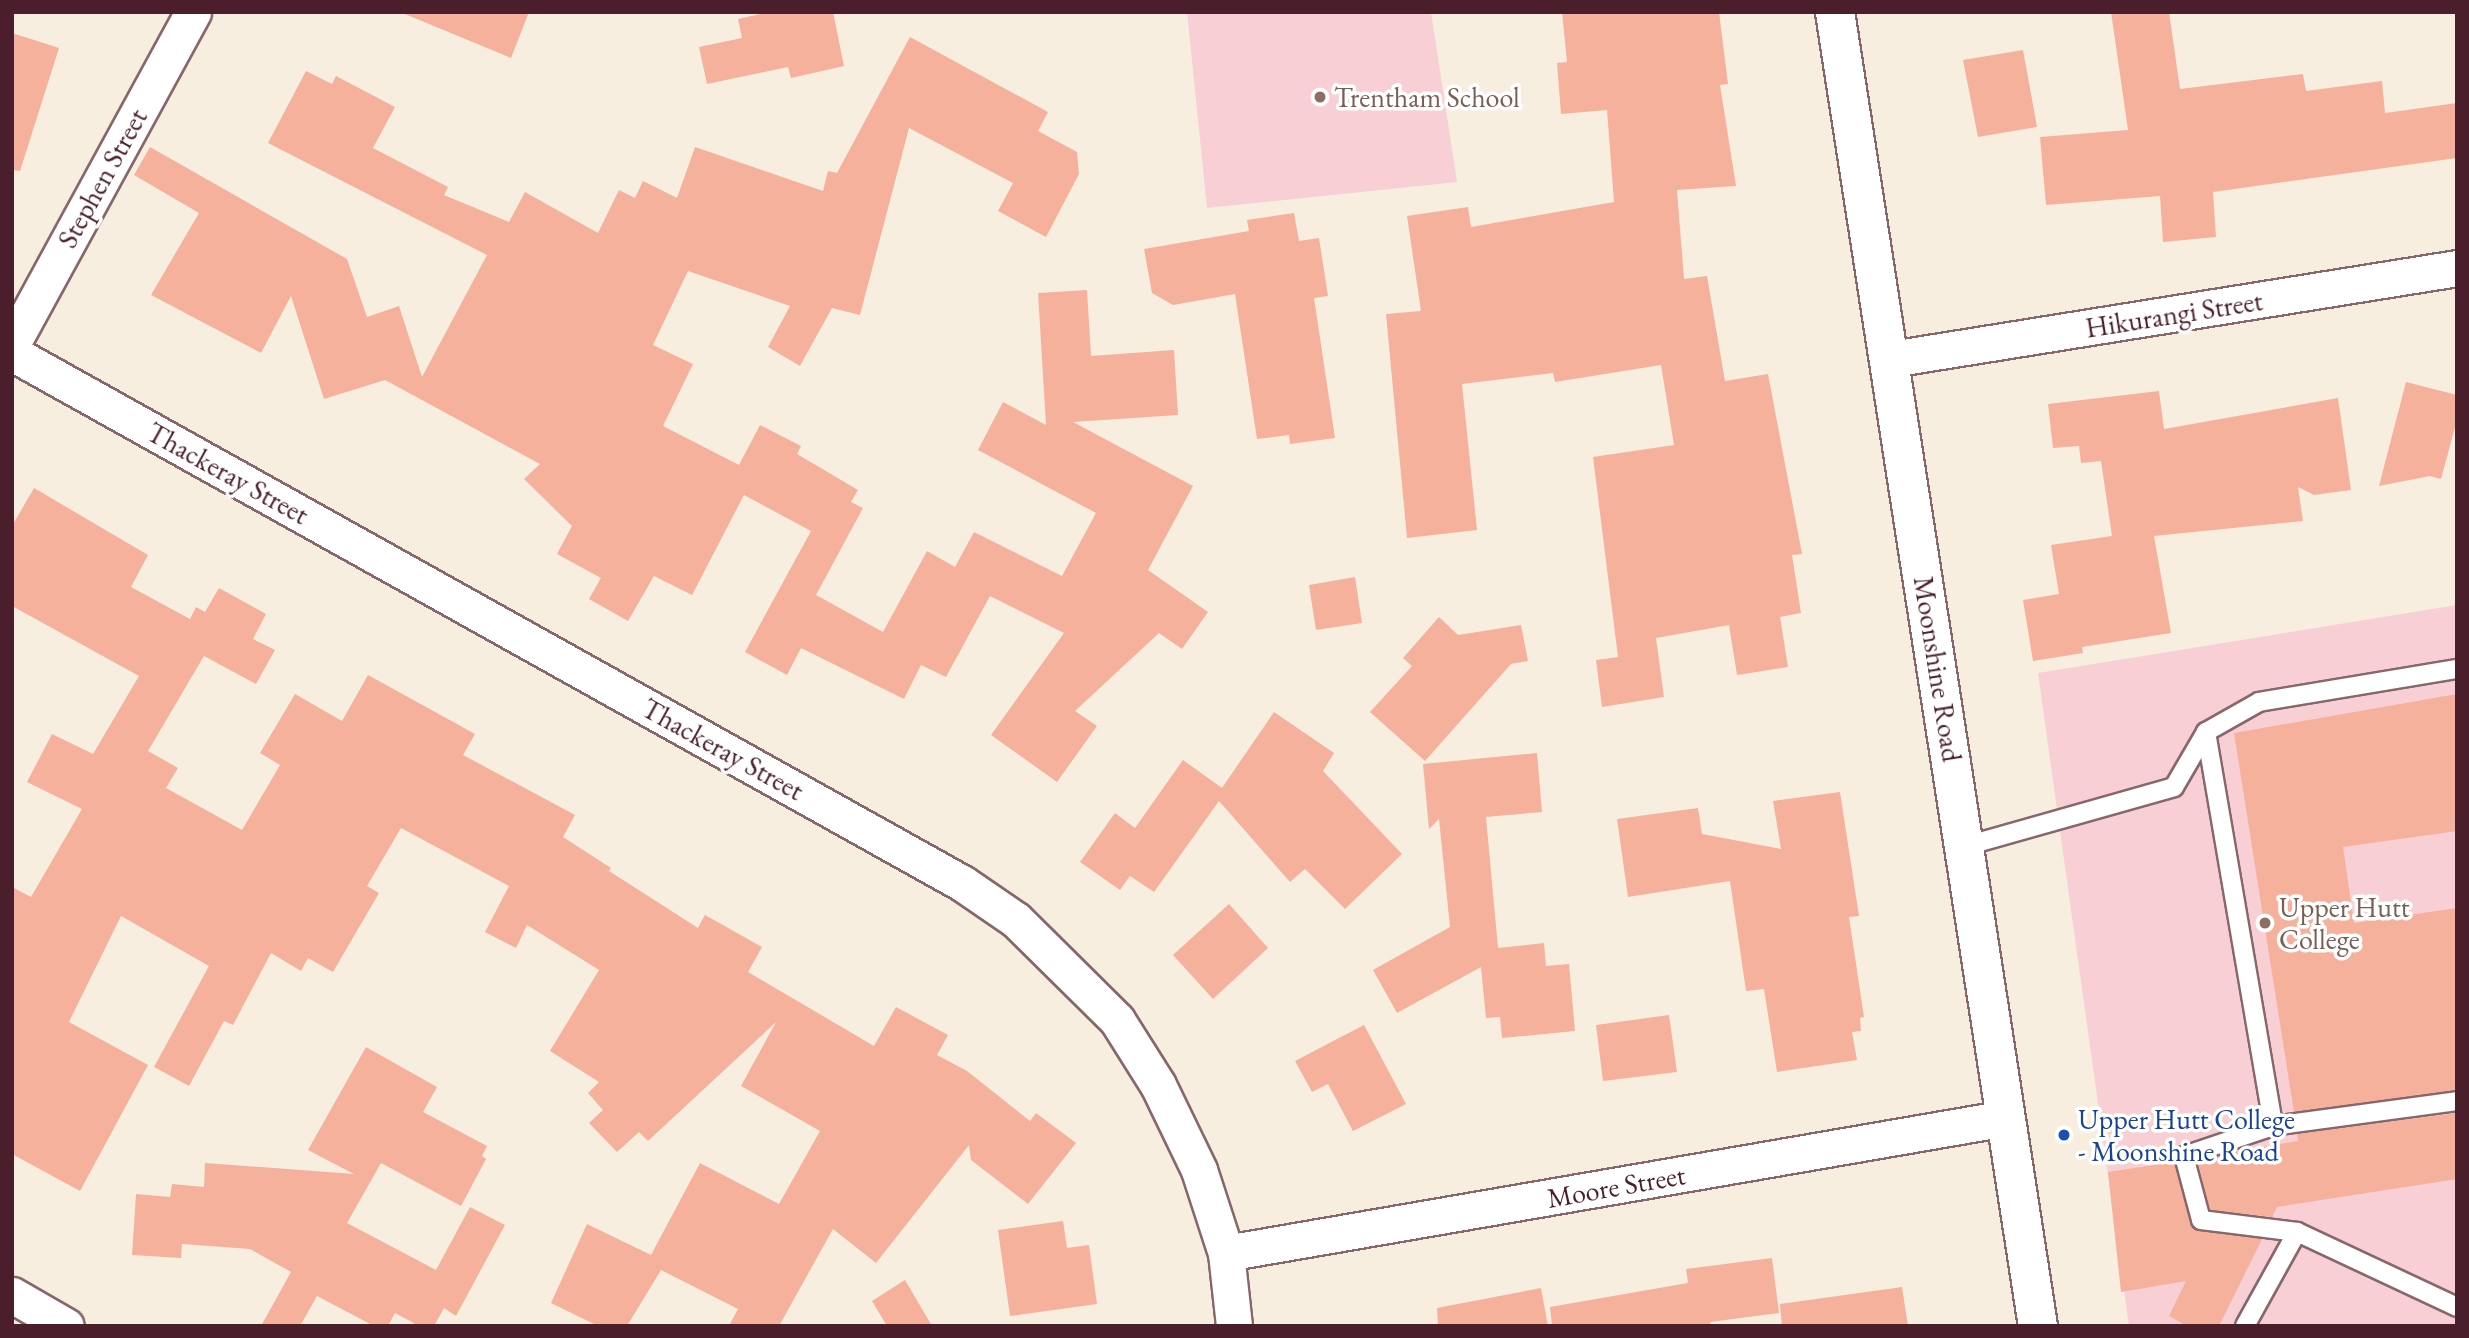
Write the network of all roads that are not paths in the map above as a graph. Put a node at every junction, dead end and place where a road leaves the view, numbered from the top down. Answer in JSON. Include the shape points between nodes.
{"nodes":[{"id":1,"x":193,"y":12,"type":"edge"},
{"id":2,"x":1835,"y":12,"type":"edge"},
{"id":3,"x":2457,"y":268,"type":"edge"},
{"id":4,"x":12,"y":344,"type":"edge"},
{"id":5,"x":12,"y":353,"type":"edge"},
{"id":6,"x":1891,"y":359,"type":"junction"},
{"id":7,"x":2457,"y":669,"type":"edge"},
{"id":8,"x":2206,"y":732,"type":"junction"},
{"id":9,"x":1966,"y":846,"type":"junction"},
{"id":10,"x":2457,"y":1101,"type":"edge"},
{"id":11,"x":2006,"y":1118,"type":"junction"},
{"id":12,"x":2273,"y":1126,"type":"junction"},
{"id":13,"x":2297,"y":1231,"type":"junction"},
{"id":14,"x":1226,"y":1253,"type":"junction"},
{"id":15,"x":12,"y":1295,"type":"edge"},
{"id":16,"x":2457,"y":1307,"type":"edge"},
{"id":17,"x":66,"y":1326,"type":"edge"},
{"id":18,"x":1234,"y":1326,"type":"edge"},
{"id":19,"x":2038,"y":1326,"type":"edge"},
{"id":20,"x":2245,"y":1326,"type":"edge"}],
"edges":[{"from":1,"to":4,"type":"street","name":"Stephen Street"},
{"from":2,"to":6,"type":"street","name":"Moonshine Road"},
{"from":3,"to":6,"type":"street","name":"Hikurangi Street"},
{"from":5,"to":14,"type":"street","name":"Thackeray Street","via":[[962,883],[1016,920],[1117,1020],[1158,1085],[1199,1170]]},
{"from":6,"to":9,"type":"street","name":"Moonshine Road"},
{"from":7,"to":8,"type":"lane","via":[[2259,702]]},
{"from":8,"to":9,"type":"lane","via":[[2174,787]]},
{"from":8,"to":12,"type":"lane"},
{"from":9,"to":11,"type":"street","name":"Moonshine Road"},
{"from":10,"to":12,"type":"lane"},
{"from":11,"to":14,"type":"street","name":"Moore Street"},
{"from":11,"to":19,"type":"street","name":"Moonshine Road"},
{"from":12,"to":13,"type":"lane","via":[[2184,1156],[2201,1220]]},
{"from":13,"to":16,"type":"lane"},
{"from":13,"to":20,"type":"lane"},
{"from":14,"to":18,"type":"street","name":"Thackeray Street"},
{"from":15,"to":17,"type":"street"}]}
